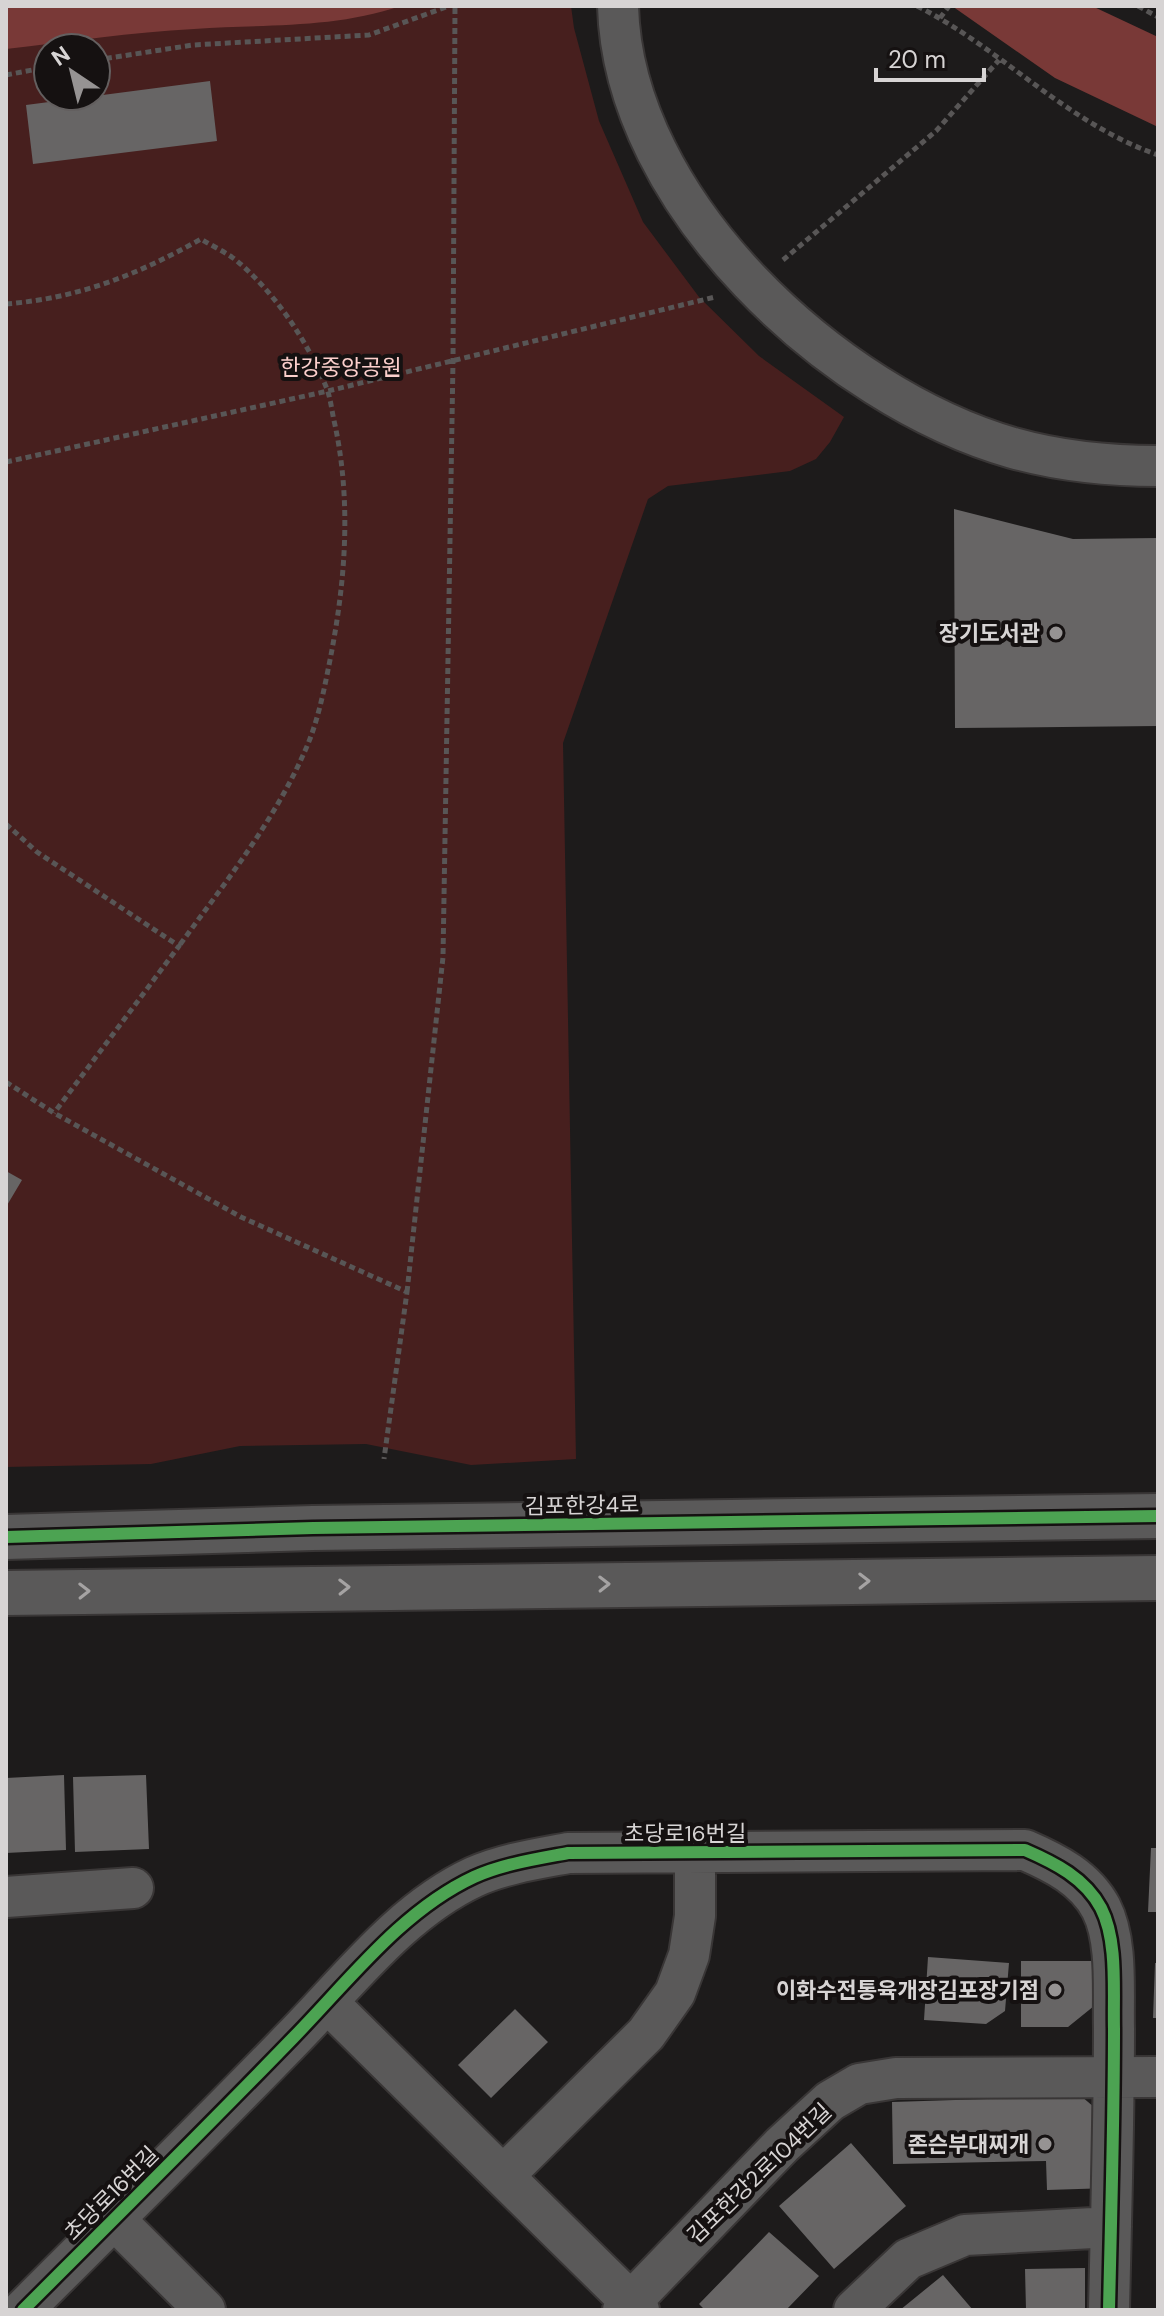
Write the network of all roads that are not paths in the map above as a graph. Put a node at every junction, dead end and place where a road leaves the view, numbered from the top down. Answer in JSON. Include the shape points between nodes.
{"nodes":[{"id":1,"x":618,"y":9,"type":"edge"},
{"id":2,"x":1158,"y":466,"type":"edge"},
{"id":3,"x":1158,"y":1516,"type":"edge"},
{"id":4,"x":6,"y":1537,"type":"edge"},
{"id":5,"x":1158,"y":1578,"type":"edge"},
{"id":6,"x":6,"y":1593,"type":"edge"},
{"id":7,"x":695,"y":1854,"type":"junction"},
{"id":8,"x":133,"y":1888,"type":"dead end"},
{"id":9,"x":6,"y":1897,"type":"edge"},
{"id":10,"x":328,"y":2003,"type":"junction"},
{"id":11,"x":1114,"y":2077,"type":"junction"},
{"id":12,"x":1158,"y":2077,"type":"edge"},
{"id":13,"x":503,"y":2176,"type":"junction"},
{"id":14,"x":114,"y":2219,"type":"junction"},
{"id":15,"x":1111,"y":2227,"type":"junction"},
{"id":16,"x":631,"y":2307,"type":"edge"},
{"id":17,"x":23,"y":2310,"type":"edge"},
{"id":18,"x":205,"y":2310,"type":"edge"},
{"id":19,"x":854,"y":2310,"type":"edge"},
{"id":20,"x":1109,"y":2310,"type":"edge"}],
"edges":[{"from":1,"to":2,"type":"street","via":[[625,62],[668,172],[748,283],[806,336],[934,418],[1013,448],[1090,463]]},
{"from":3,"to":4,"type":"street","name":"김포한강4로"},
{"from":6,"to":5,"type":"street","one_way":true},
{"from":7,"to":10,"type":"street","name":"초당로16번길","via":[[568,1853],[473,1878],[403,1925]]},
{"from":7,"to":11,"type":"street","name":"초당로16번길","via":[[1025,1850],[1055,1863],[1083,1883],[1102,1909],[1113,1953]]},
{"from":7,"to":13,"type":"street","name":"초당로16번길","via":[[695,1916],[675,1993],[646,2034]]},
{"from":8,"to":9,"type":"street"},
{"from":10,"to":13,"type":"street"},
{"from":10,"to":14,"type":"street","name":"초당로16번길"},
{"from":11,"to":12,"type":"street","name":"김포한강2로104번길"},
{"from":11,"to":15,"type":"street","name":"초당로16번길"},
{"from":11,"to":16,"type":"street","name":"김포한강2로104번길","via":[[896,2078],[859,2084],[830,2101],[782,2145]]},
{"from":13,"to":16,"type":"street"},
{"from":14,"to":17,"type":"street","name":"초당로16번길"},
{"from":14,"to":18,"type":"street","name":"초당로16번길"},
{"from":15,"to":19,"type":"street","via":[[965,2235],[908,2259]]},
{"from":15,"to":20,"type":"street","name":"초당로16번길"}]}
